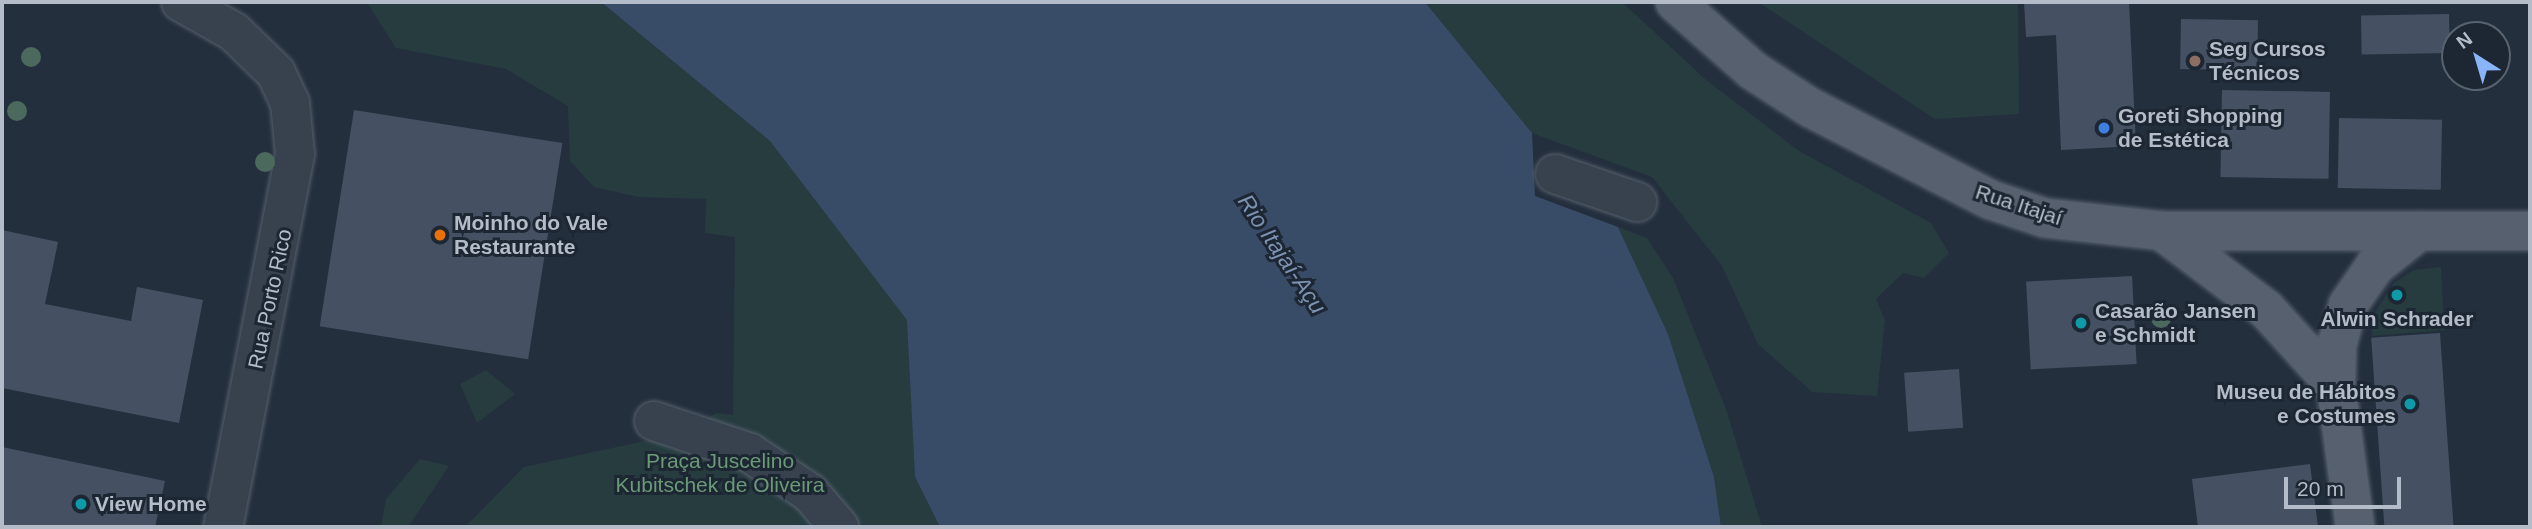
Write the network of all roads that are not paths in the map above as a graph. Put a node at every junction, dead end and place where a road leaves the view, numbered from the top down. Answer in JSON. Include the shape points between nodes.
{"nodes":[{"id":1,"x":181,"y":2,"type":"edge"},
{"id":2,"x":1675,"y":2,"type":"edge"},
{"id":3,"x":1555,"y":174,"type":"dead end"},
{"id":4,"x":1637,"y":201,"type":"dead end"},
{"id":5,"x":2530,"y":230,"type":"edge"},
{"id":6,"x":2162,"y":231,"type":"junction"},
{"id":7,"x":2418,"y":231,"type":"junction"},
{"id":8,"x":2336,"y":386,"type":"junction"},
{"id":9,"x":654,"y":421,"type":"dead end"},
{"id":10,"x":223,"y":527,"type":"edge"},
{"id":11,"x":839,"y":527,"type":"edge"},
{"id":12,"x":2355,"y":527,"type":"edge"}],
"edges":[{"from":1,"to":10,"type":"street","name":"Rua Porto Rico","via":[[234,32],[276,73],[290,103],[295,153],[290,200]]},
{"from":2,"to":6,"type":"main road","name":"Rua Itajaí","via":[[1752,70],[1811,107],[1991,200],[2045,218]]},
{"from":3,"to":4,"type":"street"},
{"from":5,"to":7,"type":"main road","name":"Rua Itajaí"},
{"from":6,"to":7,"type":"main road","name":"Rua Itajaí"},
{"from":6,"to":8,"type":"main road","via":[[2266,309]]},
{"from":7,"to":8,"type":"main road","via":[[2375,266],[2348,305],[2337,345]]},
{"from":8,"to":12,"type":"main road"},
{"from":9,"to":11,"type":"street","via":[[750,453],[810,493]]}]}
